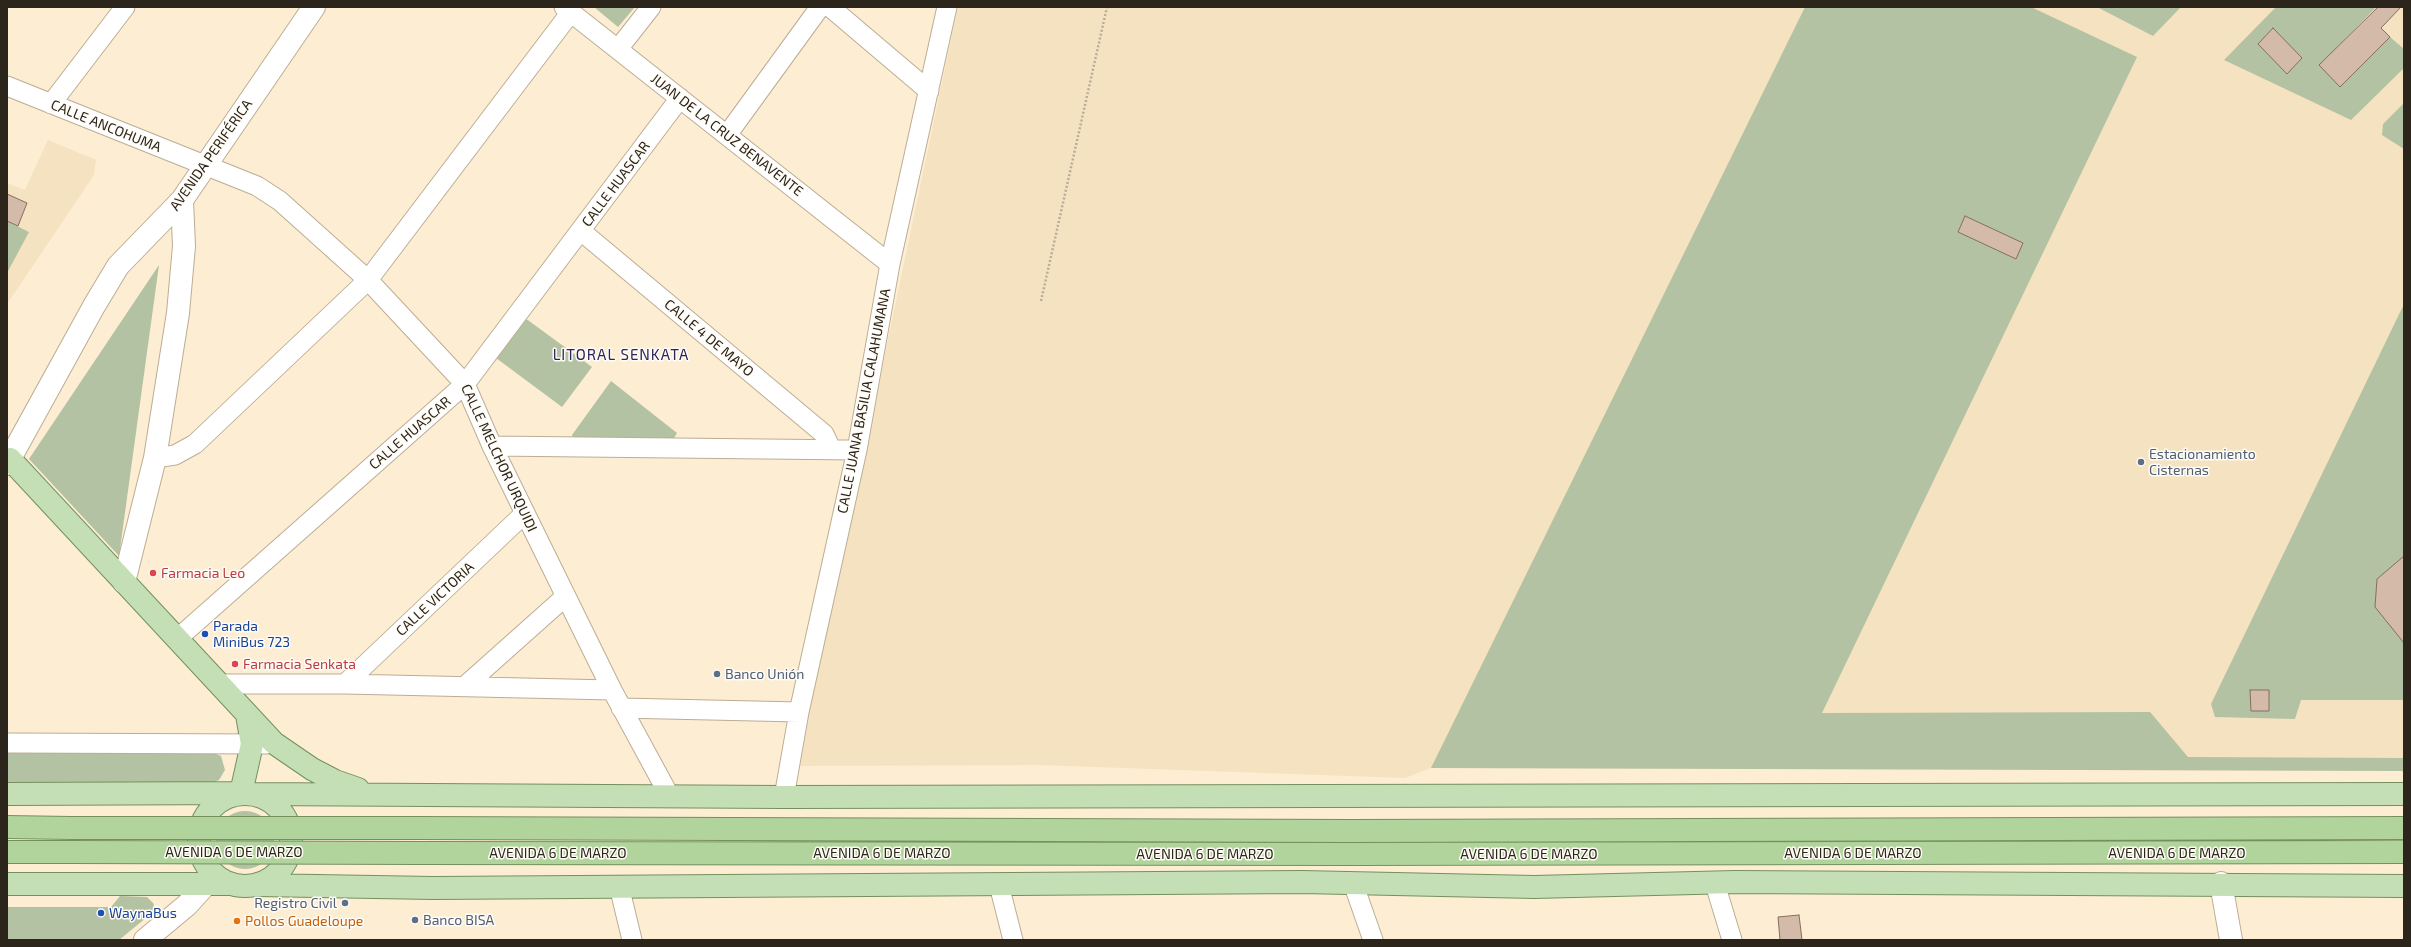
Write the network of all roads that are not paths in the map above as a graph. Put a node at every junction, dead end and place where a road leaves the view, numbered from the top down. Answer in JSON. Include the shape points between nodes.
{"nodes":[{"id":1,"x":125,"y":7,"type":"edge"},
{"id":2,"x":314,"y":7,"type":"edge"},
{"id":3,"x":651,"y":7,"type":"edge"},
{"id":4,"x":820,"y":7,"type":"edge"},
{"id":5,"x":830,"y":7,"type":"edge"},
{"id":6,"x":947,"y":7,"type":"edge"},
{"id":7,"x":568,"y":10,"type":"edge"},
{"id":8,"x":618,"y":49,"type":"junction"},
{"id":9,"x":7,"y":86,"type":"edge"},
{"id":10,"x":929,"y":91,"type":"junction"},
{"id":11,"x":680,"y":98,"type":"junction"},
{"id":12,"x":51,"y":104,"type":"junction"},
{"id":13,"x":728,"y":135,"type":"junction"},
{"id":14,"x":205,"y":165,"type":"junction"},
{"id":15,"x":182,"y":200,"type":"junction"},
{"id":16,"x":580,"y":231,"type":"junction"},
{"id":17,"x":890,"y":264,"type":"junction"},
{"id":18,"x":368,"y":280,"type":"junction"},
{"id":19,"x":465,"y":384,"type":"junction"},
{"id":20,"x":492,"y":446,"type":"junction"},
{"id":21,"x":831,"y":450,"type":"junction"},
{"id":22,"x":856,"y":450,"type":"junction"},
{"id":23,"x":155,"y":458,"type":"junction"},
{"id":24,"x":8,"y":463,"type":"edge"},
{"id":25,"x":525,"y":513,"type":"junction"},
{"id":26,"x":124,"y":582,"type":"junction"},
{"id":27,"x":566,"y":596,"type":"junction"},
{"id":28,"x":177,"y":639,"type":"junction"},
{"id":29,"x":220,"y":684,"type":"junction"},
{"id":30,"x":345,"y":684,"type":"junction"},
{"id":31,"x":465,"y":686,"type":"junction"},
{"id":32,"x":612,"y":690,"type":"junction"},
{"id":33,"x":622,"y":708,"type":"junction"},
{"id":34,"x":799,"y":712,"type":"junction"},
{"id":35,"x":247,"y":715,"type":"junction"},
{"id":36,"x":7,"y":742,"type":"edge"},
{"id":37,"x":252,"y":744,"type":"junction"},
{"id":38,"x":274,"y":744,"type":"junction"},
{"id":39,"x":377,"y":793,"type":"junction"},
{"id":40,"x":7,"y":794,"type":"edge"},
{"id":41,"x":246,"y":794,"type":"junction"},
{"id":42,"x":2404,"y":794,"type":"edge"},
{"id":43,"x":669,"y":795,"type":"junction"},
{"id":44,"x":784,"y":797,"type":"junction"},
{"id":45,"x":7,"y":827,"type":"edge"},
{"id":46,"x":2404,"y":828,"type":"edge"},
{"id":47,"x":7,"y":852,"type":"edge"},
{"id":48,"x":2404,"y":852,"type":"edge"},
{"id":49,"x":208,"y":878,"type":"junction"},
{"id":50,"x":1353,"y":883,"type":"junction"},
{"id":51,"x":2221,"y":883,"type":"junction"},
{"id":52,"x":7,"y":884,"type":"edge"},
{"id":53,"x":1715,"y":884,"type":"junction"},
{"id":54,"x":258,"y":885,"type":"junction"},
{"id":55,"x":999,"y":885,"type":"junction"},
{"id":56,"x":619,"y":886,"type":"junction"},
{"id":57,"x":2404,"y":886,"type":"edge"},
{"id":58,"x":145,"y":940,"type":"edge"},
{"id":59,"x":632,"y":940,"type":"edge"},
{"id":60,"x":1013,"y":940,"type":"edge"},
{"id":61,"x":1373,"y":940,"type":"edge"},
{"id":62,"x":1732,"y":940,"type":"edge"},
{"id":63,"x":2221,"y":940,"type":"edge"},
{"id":64,"x":2231,"y":940,"type":"edge"}],
"edges":[{"from":1,"to":12,"type":"street"},
{"from":2,"to":14,"type":"street","name":"AVENIDA PERIFÉRICA"},
{"from":3,"to":8,"type":"street"},
{"from":4,"to":13,"type":"street"},
{"from":5,"to":10,"type":"street"},
{"from":6,"to":10,"type":"street","name":"CALLE JUANA BASILIA CALAHUMANA"},
{"from":7,"to":8,"type":"street","name":"JUAN DE LA CRUZ BENAVENTE"},
{"from":7,"to":18,"type":"street"},
{"from":8,"to":11,"type":"street","name":"JUAN DE LA CRUZ BENAVENTE"},
{"from":9,"to":12,"type":"street","name":"CALLE ANCOHUMA"},
{"from":10,"to":17,"type":"street","name":"CALLE JUANA BASILIA CALAHUMANA"},
{"from":11,"to":13,"type":"street","name":"JUAN DE LA CRUZ BENAVENTE"},
{"from":11,"to":16,"type":"street","name":"CALLE HUASCAR"},
{"from":12,"to":14,"type":"street","name":"CALLE ANCOHUMA"},
{"from":13,"to":17,"type":"street","name":"JUAN DE LA CRUZ BENAVENTE"},
{"from":14,"to":15,"type":"street","name":"AVENIDA PERIFÉRICA"},
{"from":14,"to":18,"type":"street","name":"CALLE MELCHOR URQUIDI","via":[[257,186],[280,200]]},
{"from":15,"to":23,"type":"street","via":[[184,246],[178,313]]},
{"from":15,"to":24,"type":"street","name":"AVENIDA PERIFÉRICA","via":[[118,266]]},
{"from":16,"to":19,"type":"street","name":"CALLE HUASCAR"},
{"from":16,"to":21,"type":"street","name":"CALLE 4 DE MAYO","via":[[824,434]]},
{"from":17,"to":22,"type":"street","name":"CALLE JUANA BASILIA CALAHUMANA"},
{"from":18,"to":19,"type":"street","name":"CALLE MELCHOR URQUIDI"},
{"from":18,"to":23,"type":"street","via":[[194,444],[175,455]]},
{"from":19,"to":20,"type":"street","name":"CALLE MELCHOR URQUIDI"},
{"from":19,"to":28,"type":"street","name":"CALLE HUASCAR"},
{"from":20,"to":21,"type":"street"},
{"from":20,"to":25,"type":"street","name":"CALLE MELCHOR URQUIDI"},
{"from":21,"to":22,"type":"street"},
{"from":22,"to":34,"type":"street","name":"CALLE JUANA BASILIA CALAHUMANA"},
{"from":23,"to":26,"type":"street"},
{"from":24,"to":26,"type":"main road"},
{"from":25,"to":27,"type":"street","name":"CALLE MELCHOR URQUIDI"},
{"from":25,"to":30,"type":"street","name":"CALLE VICTORIA"},
{"from":26,"to":28,"type":"main road"},
{"from":27,"to":31,"type":"street"},
{"from":27,"to":32,"type":"street","name":"CALLE MELCHOR URQUIDI"},
{"from":28,"to":29,"type":"main road"},
{"from":29,"to":30,"type":"street"},
{"from":29,"to":35,"type":"main road"},
{"from":30,"to":31,"type":"street"},
{"from":31,"to":32,"type":"street"},
{"from":32,"to":33,"type":"street","name":"CALLE MELCHOR URQUIDI"},
{"from":33,"to":34,"type":"street"},
{"from":33,"to":43,"type":"street","name":"CALLE MELCHOR URQUIDI"},
{"from":34,"to":44,"type":"street","name":"CALLE JUANA BASILIA CALAHUMANA"},
{"from":35,"to":37,"type":"main road"},
{"from":35,"to":38,"type":"main road"},
{"from":36,"to":37,"type":"street"},
{"from":37,"to":38,"type":"street"},
{"from":37,"to":41,"type":"main road"},
{"from":38,"to":39,"type":"main road","via":[[335,781]]},
{"from":39,"to":41,"type":"main road"},
{"from":39,"to":43,"type":"main road"},
{"from":40,"to":41,"type":"main road"},
{"from":41,"to":49,"type":"main road","via":[[230,796],[212,807],[200,827],[199,851]]},
{"from":41,"to":54,"type":"main road","via":[[262,796],[279,808],[286,817],[292,839],[291,850],[281,869]]},
{"from":42,"to":44,"type":"main road"},
{"from":43,"to":44,"type":"main road"},
{"from":45,"to":46,"type":"highway","name":"AVENIDA 6 DE MARZO","bridge":true,"via":[[1350,831]]},
{"from":47,"to":48,"type":"highway","name":"AVENIDA 6 DE MARZO","bridge":true},
{"from":49,"to":52,"type":"main road"},
{"from":49,"to":54,"type":"main road","via":[[230,884]]},
{"from":49,"to":58,"type":"street","via":[[187,904]]},
{"from":50,"to":53,"type":"main road","name":"AVENIDA 6 DE MARZO","via":[[1534,887]]},
{"from":50,"to":55,"type":"main road","name":"AVENIDA 6 DE MARZO"},
{"from":50,"to":61,"type":"street"},
{"from":51,"to":53,"type":"main road","name":"AVENIDA 6 DE MARZO"},
{"from":51,"to":57,"type":"main road","name":"AVENIDA 6 DE MARZO"},
{"from":51,"to":63,"type":"street"},
{"from":51,"to":64,"type":"street"},
{"from":53,"to":62,"type":"street"},
{"from":54,"to":56,"type":"main road","name":"AVENIDA 6 DE MARZO","via":[[432,888]]},
{"from":55,"to":56,"type":"main road","name":"AVENIDA 6 DE MARZO"},
{"from":55,"to":60,"type":"street"},
{"from":56,"to":59,"type":"street"}]}
